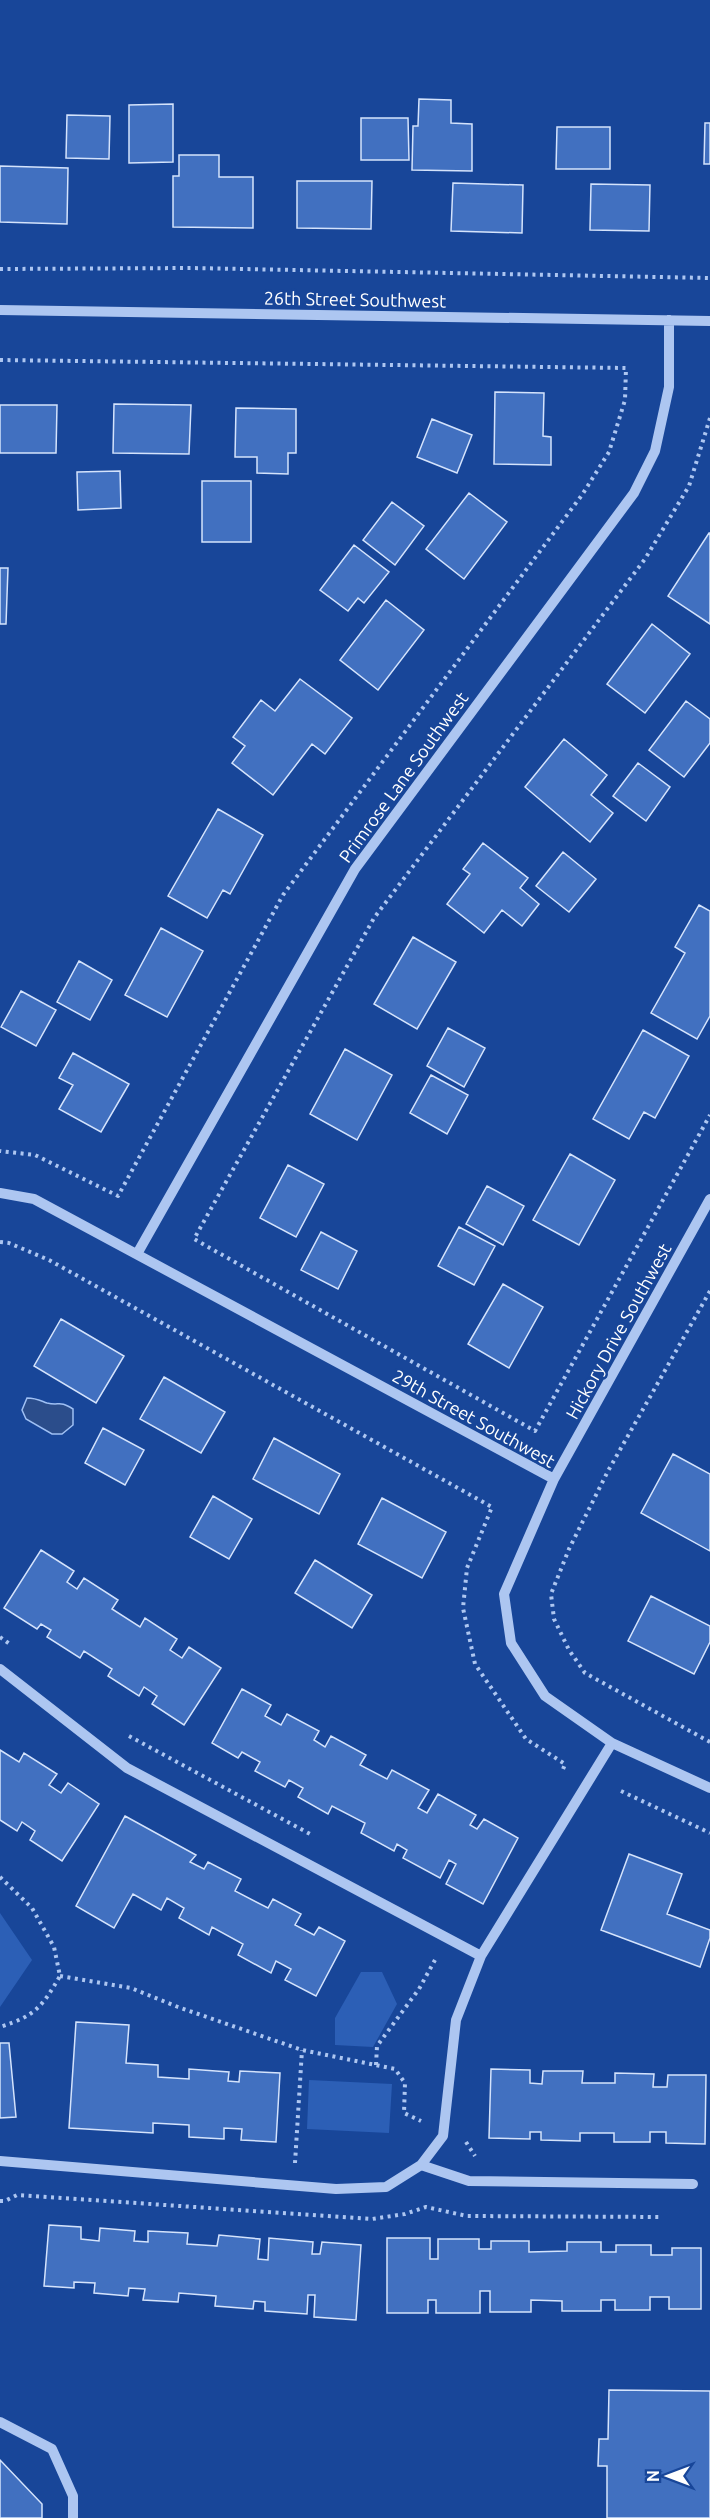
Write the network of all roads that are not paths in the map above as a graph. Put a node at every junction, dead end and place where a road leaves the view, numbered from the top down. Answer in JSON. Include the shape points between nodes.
{"nodes":[{"id":1,"x":0,"y":310,"type":"edge"},
{"id":2,"x":669,"y":321,"type":"junction"},
{"id":3,"x":710,"y":321,"type":"edge"},
{"id":4,"x":0,"y":1193,"type":"edge"},
{"id":5,"x":710,"y":1199,"type":"edge"},
{"id":6,"x":137,"y":1254,"type":"junction"},
{"id":7,"x":554,"y":1479,"type":"junction"},
{"id":8,"x":0,"y":1669,"type":"edge"},
{"id":9,"x":612,"y":1743,"type":"junction"},
{"id":10,"x":710,"y":1788,"type":"edge"},
{"id":11,"x":480,"y":1956,"type":"junction"},
{"id":12,"x":0,"y":2162,"type":"edge"},
{"id":13,"x":421,"y":2165,"type":"junction"},
{"id":14,"x":693,"y":2184,"type":"dead end"},
{"id":15,"x":0,"y":2422,"type":"edge"},
{"id":16,"x":73,"y":2518,"type":"edge"}],
"edges":[{"from":1,"to":2,"type":"street","name":"26th Street Southwest"},
{"from":2,"to":3,"type":"street","name":"26th Street Southwest"},
{"from":2,"to":6,"type":"street","name":"Primrose Lane Southwest","via":[[669,387],[655,451],[634,493],[355,869]]},
{"from":4,"to":6,"type":"street","name":"29th Street Southwest","via":[[34,1199]]},
{"from":5,"to":7,"type":"street","name":"Hickory Drive Southwest"},
{"from":6,"to":7,"type":"street","name":"29th Street Southwest"},
{"from":7,"to":9,"type":"street","name":"29th Street Southwest","via":[[504,1594],[511,1643],[545,1696]]},
{"from":8,"to":11,"type":"street","via":[[127,1768]]},
{"from":9,"to":10,"type":"street","name":"29th Street Southwest"},
{"from":9,"to":11,"type":"street"},
{"from":11,"to":13,"type":"street","via":[[456,2020],[443,2136]]},
{"from":12,"to":13,"type":"street","via":[[336,2189],[386,2187]]},
{"from":13,"to":14,"type":"street","via":[[469,2181]]},
{"from":15,"to":16,"type":"street","via":[[52,2449],[73,2496]]}]}
